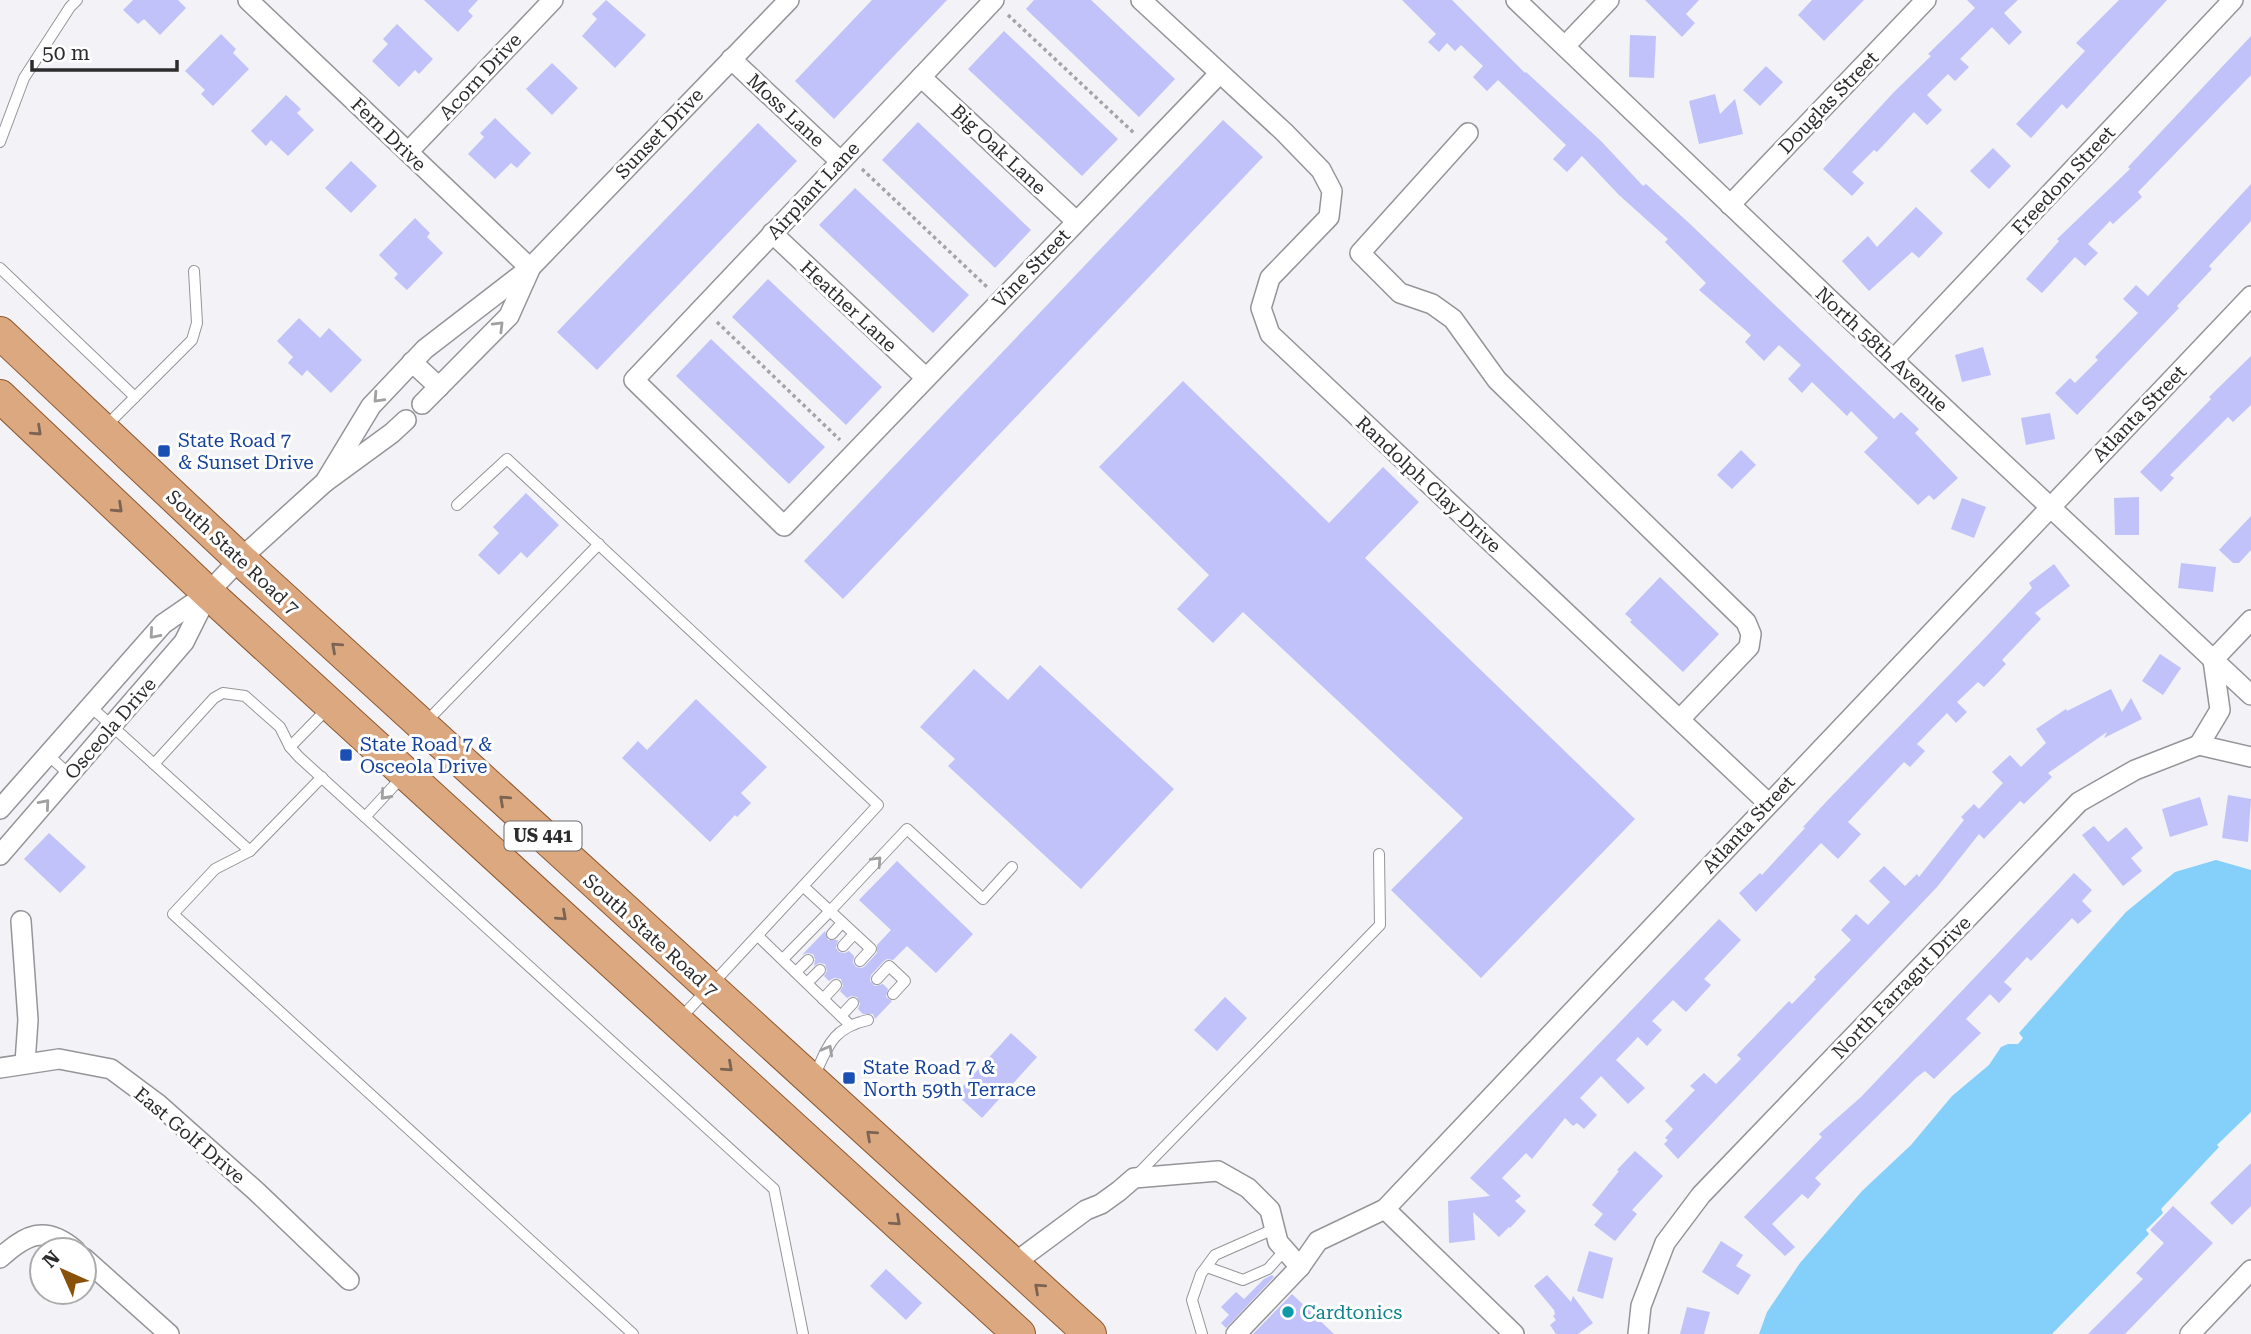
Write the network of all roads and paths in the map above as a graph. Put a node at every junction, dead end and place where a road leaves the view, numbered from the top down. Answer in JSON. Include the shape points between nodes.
{"nodes":[{"id":1,"x":77,"y":0,"type":"edge"},
{"id":2,"x":248,"y":0,"type":"edge"},
{"id":3,"x":552,"y":0,"type":"edge"},
{"id":4,"x":789,"y":0,"type":"edge"},
{"id":5,"x":994,"y":0,"type":"edge"},
{"id":6,"x":1141,"y":0,"type":"edge"},
{"id":7,"x":1516,"y":0,"type":"edge"},
{"id":8,"x":1609,"y":0,"type":"edge"},
{"id":9,"x":1926,"y":0,"type":"edge"},
{"id":10,"x":2233,"y":0,"type":"edge"},
{"id":11,"x":1008,"y":15,"type":"dead end"},
{"id":12,"x":1565,"y":46,"type":"junction"},
{"id":13,"x":731,"y":59,"type":"junction"},
{"id":14,"x":1219,"y":74,"type":"junction"},
{"id":15,"x":921,"y":77,"type":"junction"},
{"id":16,"x":1468,"y":133,"type":"dead end"},
{"id":17,"x":1135,"y":134,"type":"dead end"},
{"id":18,"x":0,"y":142,"type":"edge"},
{"id":19,"x":408,"y":152,"type":"junction"},
{"id":20,"x":840,"y":161,"type":"junction"},
{"id":21,"x":862,"y":169,"type":"dead end"},
{"id":22,"x":1730,"y":205,"type":"junction"},
{"id":23,"x":1076,"y":221,"type":"junction"},
{"id":24,"x":772,"y":233,"type":"junction"},
{"id":25,"x":0,"y":268,"type":"edge"},
{"id":26,"x":530,"y":268,"type":"junction"},
{"id":27,"x":194,"y":271,"type":"dead end"},
{"id":28,"x":988,"y":288,"type":"dead end"},
{"id":29,"x":2251,"y":296,"type":"edge"},
{"id":30,"x":718,"y":322,"type":"dead end"},
{"id":31,"x":0,"y":332,"type":"edge"},
{"id":32,"x":1893,"y":360,"type":"junction"},
{"id":33,"x":412,"y":362,"type":"junction"},
{"id":34,"x":926,"y":378,"type":"junction"},
{"id":35,"x":439,"y":387,"type":"junction"},
{"id":36,"x":0,"y":397,"type":"edge"},
{"id":37,"x":135,"y":397,"type":"junction"},
{"id":38,"x":422,"y":404,"type":"dead end"},
{"id":39,"x":406,"y":420,"type":"dead end"},
{"id":40,"x":102,"y":430,"type":"junction"},
{"id":41,"x":841,"y":441,"type":"dead end"},
{"id":42,"x":325,"y":482,"type":"junction"},
{"id":43,"x":457,"y":505,"type":"dead end"},
{"id":44,"x":2049,"y":507,"type":"junction"},
{"id":45,"x":784,"y":526,"type":"joint"},
{"id":46,"x":598,"y":544,"type":"junction"},
{"id":47,"x":240,"y":559,"type":"junction"},
{"id":48,"x":208,"y":593,"type":"junction"},
{"id":49,"x":2251,"y":620,"type":"edge"},
{"id":50,"x":2213,"y":660,"type":"junction"},
{"id":51,"x":2251,"y":695,"type":"edge"},
{"id":52,"x":331,"y":705,"type":"junction"},
{"id":53,"x":90,"y":707,"type":"junction"},
{"id":54,"x":1680,"y":719,"type":"junction"},
{"id":55,"x":113,"y":725,"type":"junction"},
{"id":56,"x":422,"y":726,"type":"junction"},
{"id":57,"x":2199,"y":745,"type":"junction"},
{"id":58,"x":290,"y":747,"type":"junction"},
{"id":59,"x":48,"y":755,"type":"junction"},
{"id":60,"x":2251,"y":757,"type":"edge"},
{"id":61,"x":154,"y":764,"type":"junction"},
{"id":62,"x":405,"y":773,"type":"junction"},
{"id":63,"x":70,"y":775,"type":"junction"},
{"id":64,"x":322,"y":777,"type":"junction"},
{"id":65,"x":1768,"y":803,"type":"junction"},
{"id":66,"x":0,"y":809,"type":"edge"},
{"id":67,"x":365,"y":817,"type":"junction"},
{"id":68,"x":250,"y":851,"type":"junction"},
{"id":69,"x":1379,"y":854,"type":"dead end"},
{"id":70,"x":0,"y":855,"type":"edge"},
{"id":71,"x":1012,"y":867,"type":"dead end"},
{"id":72,"x":804,"y":887,"type":"junction"},
{"id":73,"x":830,"y":911,"type":"junction"},
{"id":74,"x":21,"y":921,"type":"dead end"},
{"id":75,"x":842,"y":923,"type":"junction"},
{"id":76,"x":832,"y":934,"type":"dead end"},
{"id":77,"x":854,"y":934,"type":"junction"},
{"id":78,"x":758,"y":936,"type":"junction"},
{"id":79,"x":843,"y":946,"type":"dead end"},
{"id":80,"x":783,"y":959,"type":"junction"},
{"id":81,"x":808,"y":960,"type":"dead end"},
{"id":82,"x":860,"y":961,"type":"dead end"},
{"id":83,"x":820,"y":970,"type":"dead end"},
{"id":84,"x":796,"y":972,"type":"junction"},
{"id":85,"x":877,"y":979,"type":"dead end"},
{"id":86,"x":807,"y":984,"type":"junction"},
{"id":87,"x":836,"y":985,"type":"dead end"},
{"id":88,"x":709,"y":988,"type":"junction"},
{"id":89,"x":893,"y":994,"type":"dead end"},
{"id":90,"x":823,"y":999,"type":"junction"},
{"id":91,"x":853,"y":1003,"type":"dead end"},
{"id":92,"x":841,"y":1016,"type":"junction"},
{"id":93,"x":868,"y":1020,"type":"dead end"},
{"id":94,"x":678,"y":1021,"type":"junction"},
{"id":95,"x":849,"y":1024,"type":"junction"},
{"id":96,"x":26,"y":1063,"type":"junction"},
{"id":97,"x":0,"y":1068,"type":"edge"},
{"id":98,"x":813,"y":1080,"type":"junction"},
{"id":99,"x":1134,"y":1178,"type":"junction"},
{"id":100,"x":1385,"y":1209,"type":"junction"},
{"id":101,"x":1274,"y":1229,"type":"junction"},
{"id":102,"x":42,"y":1236,"type":"edge"},
{"id":103,"x":1285,"y":1250,"type":"junction"},
{"id":104,"x":0,"y":1258,"type":"edge"},
{"id":105,"x":1013,"y":1264,"type":"junction"},
{"id":106,"x":1206,"y":1267,"type":"junction"},
{"id":107,"x":1300,"y":1267,"type":"junction"},
{"id":108,"x":2251,"y":1270,"type":"edge"},
{"id":109,"x":98,"y":1271,"type":"edge"},
{"id":110,"x":349,"y":1280,"type":"dead end"},
{"id":111,"x":169,"y":1334,"type":"edge"},
{"id":112,"x":633,"y":1334,"type":"edge"},
{"id":113,"x":803,"y":1334,"type":"edge"},
{"id":114,"x":1020,"y":1334,"type":"edge"},
{"id":115,"x":1090,"y":1334,"type":"edge"},
{"id":116,"x":1202,"y":1334,"type":"edge"},
{"id":117,"x":1236,"y":1334,"type":"edge"},
{"id":118,"x":1514,"y":1334,"type":"edge"},
{"id":119,"x":1638,"y":1334,"type":"edge"},
{"id":120,"x":2190,"y":1334,"type":"edge"}],
"edges":[{"from":1,"to":18,"type":"lane","via":[[24,78]]},
{"from":2,"to":19,"type":"street","name":"Fern Drive"},
{"from":3,"to":19,"type":"street","name":"Acorn Drive"},
{"from":4,"to":13,"type":"street","name":"Sunset Drive"},
{"from":5,"to":15,"type":"street","name":"Airplant Lane"},
{"from":6,"to":14,"type":"street"},
{"from":7,"to":12,"type":"street","name":"North 58th Avenue"},
{"from":8,"to":12,"type":"street"},
{"from":9,"to":22,"type":"street","name":"Douglas Street"},
{"from":10,"to":32,"type":"street","name":"Freedom Street"},
{"from":11,"to":17,"type":"path"},
{"from":12,"to":22,"type":"street","name":"North 58th Avenue"},
{"from":13,"to":20,"type":"street","name":"Moss Lane"},
{"from":13,"to":26,"type":"street","name":"Sunset Drive"},
{"from":14,"to":23,"type":"street","name":"Vine Street"},
{"from":14,"to":54,"type":"street","name":"Randolph Clay Drive","via":[[1321,170],[1332,191],[1329,217],[1270,278],[1261,308],[1270,334]]},
{"from":15,"to":20,"type":"street","name":"Airplant Lane"},
{"from":15,"to":23,"type":"street","name":"Big Oak Lane"},
{"from":16,"to":54,"type":"street","via":[[1360,253],[1400,293],[1432,304],[1453,319],[1497,380],[1746,622],[1749,647]]},
{"from":19,"to":26,"type":"street","name":"Fern Drive"},
{"from":20,"to":24,"type":"street","name":"Airplant Lane"},
{"from":21,"to":28,"type":"path"},
{"from":22,"to":32,"type":"street","name":"North 58th Avenue"},
{"from":23,"to":34,"type":"street","name":"Vine Street"},
{"from":24,"to":34,"type":"street","name":"Heather Lane"},
{"from":24,"to":45,"type":"street","name":"Airplant Lane","via":[[634,380]]},
{"from":25,"to":37,"type":"lane"},
{"from":26,"to":33,"type":"street","name":"Sunset Drive"},
{"from":35,"to":26,"type":"street","name":"Sunset Drive","one_way":true,"via":[[509,316]]},
{"from":27,"to":37,"type":"lane","via":[[197,323],[192,340]]},
{"from":29,"to":44,"type":"street","name":"Atlanta Street"},
{"from":30,"to":41,"type":"path"},
{"from":31,"to":40,"type":"main road","name":"South State Road 7","number":"US 441"},
{"from":32,"to":44,"type":"street","name":"North 58th Avenue"},
{"from":33,"to":35,"type":"street"},
{"from":33,"to":42,"type":"street","name":"Sunset Drive","one_way":true,"via":[[371,406]]},
{"from":34,"to":45,"type":"street","name":"Vine Street"},
{"from":35,"to":38,"type":"street","name":"Sunset Drive"},
{"from":36,"to":48,"type":"main road","number":"US 441","one_way":true},
{"from":37,"to":40,"type":"lane"},
{"from":39,"to":42,"type":"street","name":"Sunset Drive"},
{"from":40,"to":47,"type":"main road","name":"South State Road 7","number":"US 441"},
{"from":42,"to":47,"type":"street","name":"Sunset Drive"},
{"from":43,"to":46,"type":"lane","via":[[508,459]]},
{"from":44,"to":50,"type":"street","name":"North 58th Avenue"},
{"from":44,"to":65,"type":"street","name":"Atlanta Street"},
{"from":46,"to":56,"type":"lane"},
{"from":46,"to":72,"type":"lane","via":[[878,805]]},
{"from":47,"to":48,"type":"street","name":"Osceola Drive"},
{"from":56,"to":47,"type":"main road","name":"South State Road 7","number":"US 441","one_way":true},
{"from":48,"to":52,"type":"main road","number":"US 441"},
{"from":48,"to":53,"type":"street","name":"Osceola Drive","one_way":true,"via":[[163,624]]},
{"from":48,"to":55,"type":"street","name":"Osceola Drive","via":[[184,642]]},
{"from":49,"to":50,"type":"street"},
{"from":50,"to":51,"type":"street","name":"North 58th Avenue"},
{"from":50,"to":57,"type":"street","via":[[2220,710]]},
{"from":52,"to":58,"type":"lane"},
{"from":52,"to":62,"type":"main road","number":"US 441"},
{"from":53,"to":55,"type":"lane"},
{"from":53,"to":59,"type":"street","name":"Osceola Drive"},
{"from":54,"to":65,"type":"street","name":"Randolph Clay Drive"},
{"from":55,"to":61,"type":"lane"},
{"from":55,"to":63,"type":"street","name":"Osceola Drive"},
{"from":88,"to":56,"type":"main road","name":"South State Road 7","number":"US 441","one_way":true},
{"from":57,"to":60,"type":"street"},
{"from":57,"to":119,"type":"street","name":"North Farragut Drive","via":[[2135,770],[2079,802],[1701,1195],[1665,1243],[1642,1306]]},
{"from":58,"to":61,"type":"lane","via":[[280,727],[245,696],[223,694],[214,698]]},
{"from":58,"to":64,"type":"lane"},
{"from":59,"to":63,"type":"lane"},
{"from":59,"to":66,"type":"street","name":"Osceola Drive"},
{"from":61,"to":68,"type":"lane"},
{"from":62,"to":67,"type":"lane","one_way":true},
{"from":62,"to":94,"type":"main road","number":"US 441","one_way":true},
{"from":70,"to":63,"type":"street","name":"Osceola Drive","one_way":true},
{"from":64,"to":67,"type":"lane"},
{"from":64,"to":68,"type":"lane"},
{"from":65,"to":100,"type":"street","name":"Atlanta Street"},
{"from":67,"to":113,"type":"lane","via":[[774,1189]]},
{"from":68,"to":112,"type":"lane","via":[[215,869],[173,915]]},
{"from":69,"to":99,"type":"lane","via":[[1380,925]]},
{"from":73,"to":71,"type":"lane","one_way":true,"via":[[907,829],[983,899]]},
{"from":72,"to":73,"type":"lane"},
{"from":72,"to":78,"type":"lane"},
{"from":73,"to":75,"type":"lane"},
{"from":73,"to":80,"type":"lane"},
{"from":74,"to":96,"type":"street","via":[[29,1020]]},
{"from":75,"to":76,"type":"lane"},
{"from":75,"to":77,"type":"lane"},
{"from":77,"to":79,"type":"lane"},
{"from":77,"to":82,"type":"lane","via":[[871,949]]},
{"from":78,"to":80,"type":"lane"},
{"from":78,"to":88,"type":"lane"},
{"from":80,"to":84,"type":"lane"},
{"from":81,"to":84,"type":"lane"},
{"from":83,"to":86,"type":"lane"},
{"from":84,"to":86,"type":"lane"},
{"from":85,"to":89,"type":"lane","via":[[890,966],[905,981]]},
{"from":86,"to":90,"type":"lane"},
{"from":87,"to":90,"type":"lane"},
{"from":88,"to":94,"type":"lane"},
{"from":88,"to":98,"type":"main road","name":"South State Road 7","number":"US 441"},
{"from":90,"to":92,"type":"lane"},
{"from":91,"to":92,"type":"lane"},
{"from":92,"to":95,"type":"lane"},
{"from":93,"to":95,"type":"lane"},
{"from":94,"to":114,"type":"main road","number":"US 441","one_way":true},
{"from":98,"to":95,"type":"lane","one_way":true,"via":[[830,1042]]},
{"from":96,"to":97,"type":"street","name":"East Golf Drive"},
{"from":96,"to":110,"type":"street","name":"East Golf Drive","via":[[59,1059],[111,1069],[158,1104]]},
{"from":105,"to":98,"type":"main road","name":"South State Road 7","number":"US 441","one_way":true},
{"from":99,"to":101,"type":"street","via":[[1218,1171],[1248,1188],[1270,1210]]},
{"from":99,"to":105,"type":"street"},
{"from":100,"to":107,"type":"street","name":"Atlanta Street","via":[[1318,1241]]},
{"from":100,"to":118,"type":"street"},
{"from":101,"to":103,"type":"street"},
{"from":101,"to":106,"type":"lane","via":[[1215,1255]]},
{"from":102,"to":104,"type":"street","via":[[30,1234]]},
{"from":103,"to":106,"type":"lane","via":[[1268,1269],[1243,1280]]},
{"from":103,"to":107,"type":"street"},
{"from":115,"to":105,"type":"main road","name":"South State Road 7","number":"US 441","one_way":true},
{"from":106,"to":116,"type":"lane","via":[[1192,1300]]},
{"from":107,"to":117,"type":"street","name":"Atlanta Street"},
{"from":108,"to":120,"type":"street"},
{"from":109,"to":111,"type":"street"}]}
